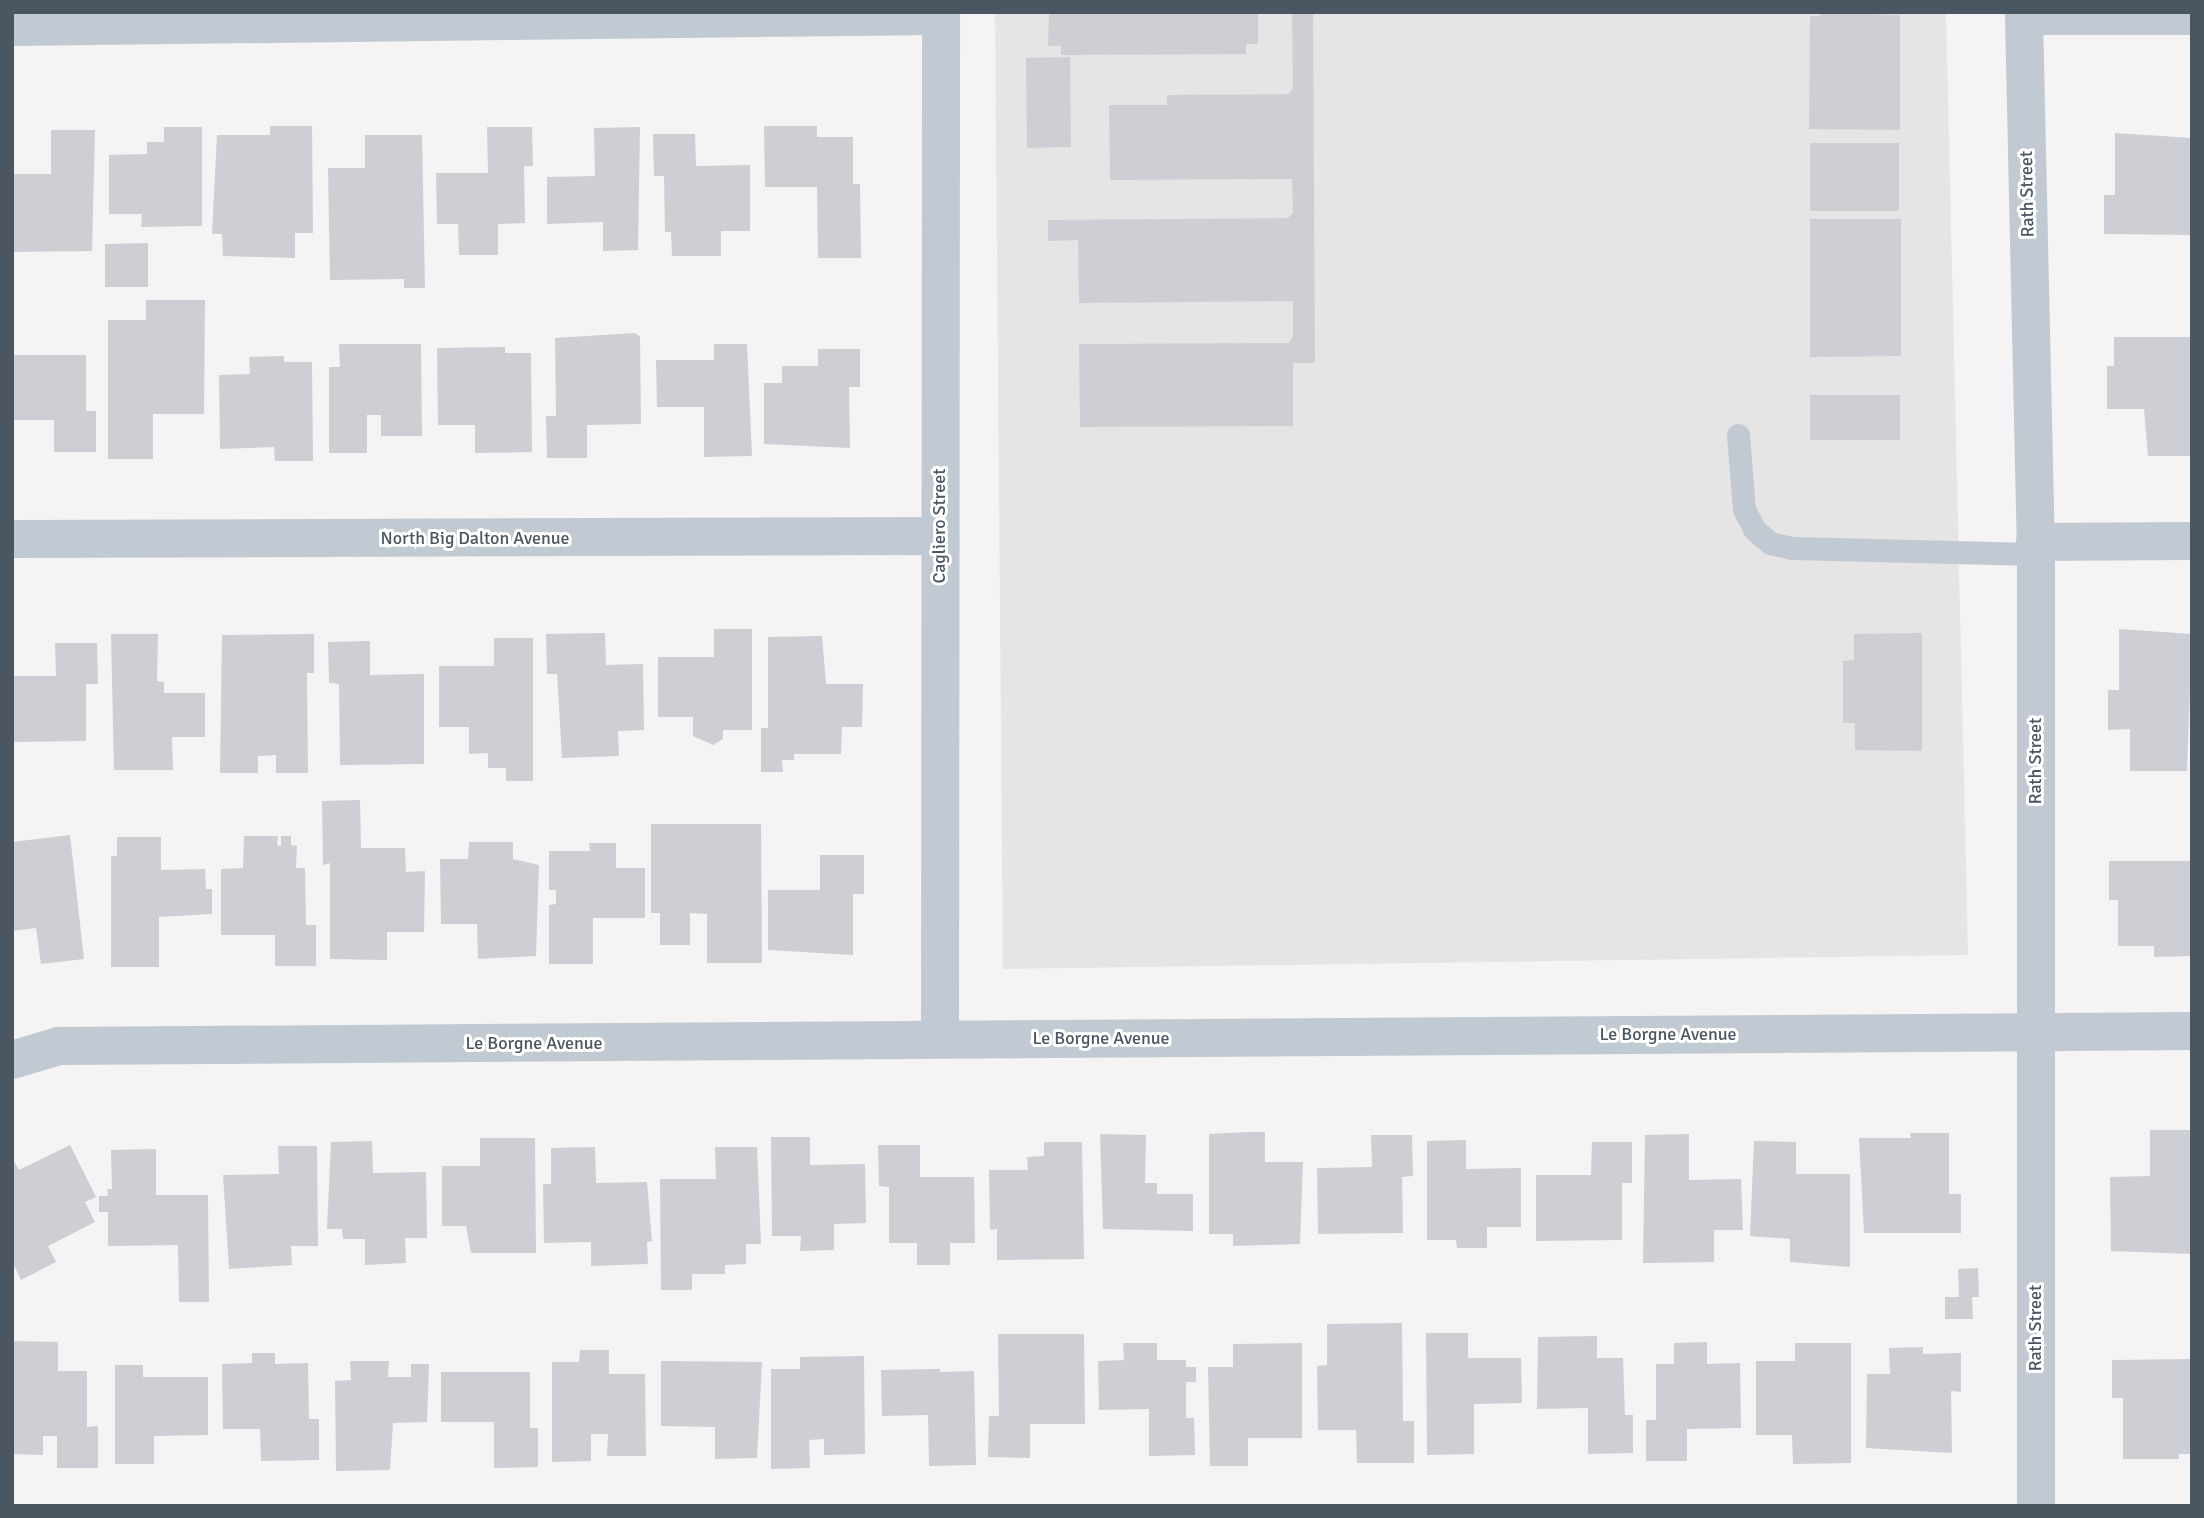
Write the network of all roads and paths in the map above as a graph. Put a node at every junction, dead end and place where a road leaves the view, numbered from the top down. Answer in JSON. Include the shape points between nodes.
{"nodes":[{"id":1,"x":941,"y":14,"type":"edge"},
{"id":2,"x":2192,"y":16,"type":"edge"},
{"id":3,"x":12,"y":27,"type":"edge"},
{"id":4,"x":1738,"y":435,"type":"dead end"},
{"id":5,"x":938,"y":536,"type":"junction"},
{"id":6,"x":12,"y":540,"type":"edge"},
{"id":7,"x":2192,"y":541,"type":"edge"},
{"id":8,"x":2035,"y":548,"type":"junction"},
{"id":9,"x":2192,"y":1031,"type":"edge"},
{"id":10,"x":2035,"y":1032,"type":"junction"},
{"id":11,"x":940,"y":1039,"type":"junction"},
{"id":12,"x":12,"y":1060,"type":"edge"},
{"id":13,"x":2036,"y":1506,"type":"edge"}],
"edges":[{"from":1,"to":3,"type":"street"},
{"from":1,"to":5,"type":"street","name":"Cagliero Street"},
{"from":2,"to":8,"type":"street","name":"Rath Street","via":[[2024,16]]},
{"from":4,"to":8,"type":"lane","via":[[1744,509],[1754,529],[1770,543],[1792,548]]},
{"from":5,"to":6,"type":"street","name":"North Big Dalton Avenue"},
{"from":5,"to":11,"type":"street","name":"Cagliero Street"},
{"from":7,"to":8,"type":"street"},
{"from":8,"to":10,"type":"street","name":"Rath Street"},
{"from":9,"to":10,"type":"street","name":"Le Borgne Avenue"},
{"from":10,"to":11,"type":"street","name":"Le Borgne Avenue"},
{"from":10,"to":13,"type":"street","name":"Rath Street"},
{"from":11,"to":12,"type":"street","name":"Le Borgne Avenue","via":[[59,1046]]}]}
